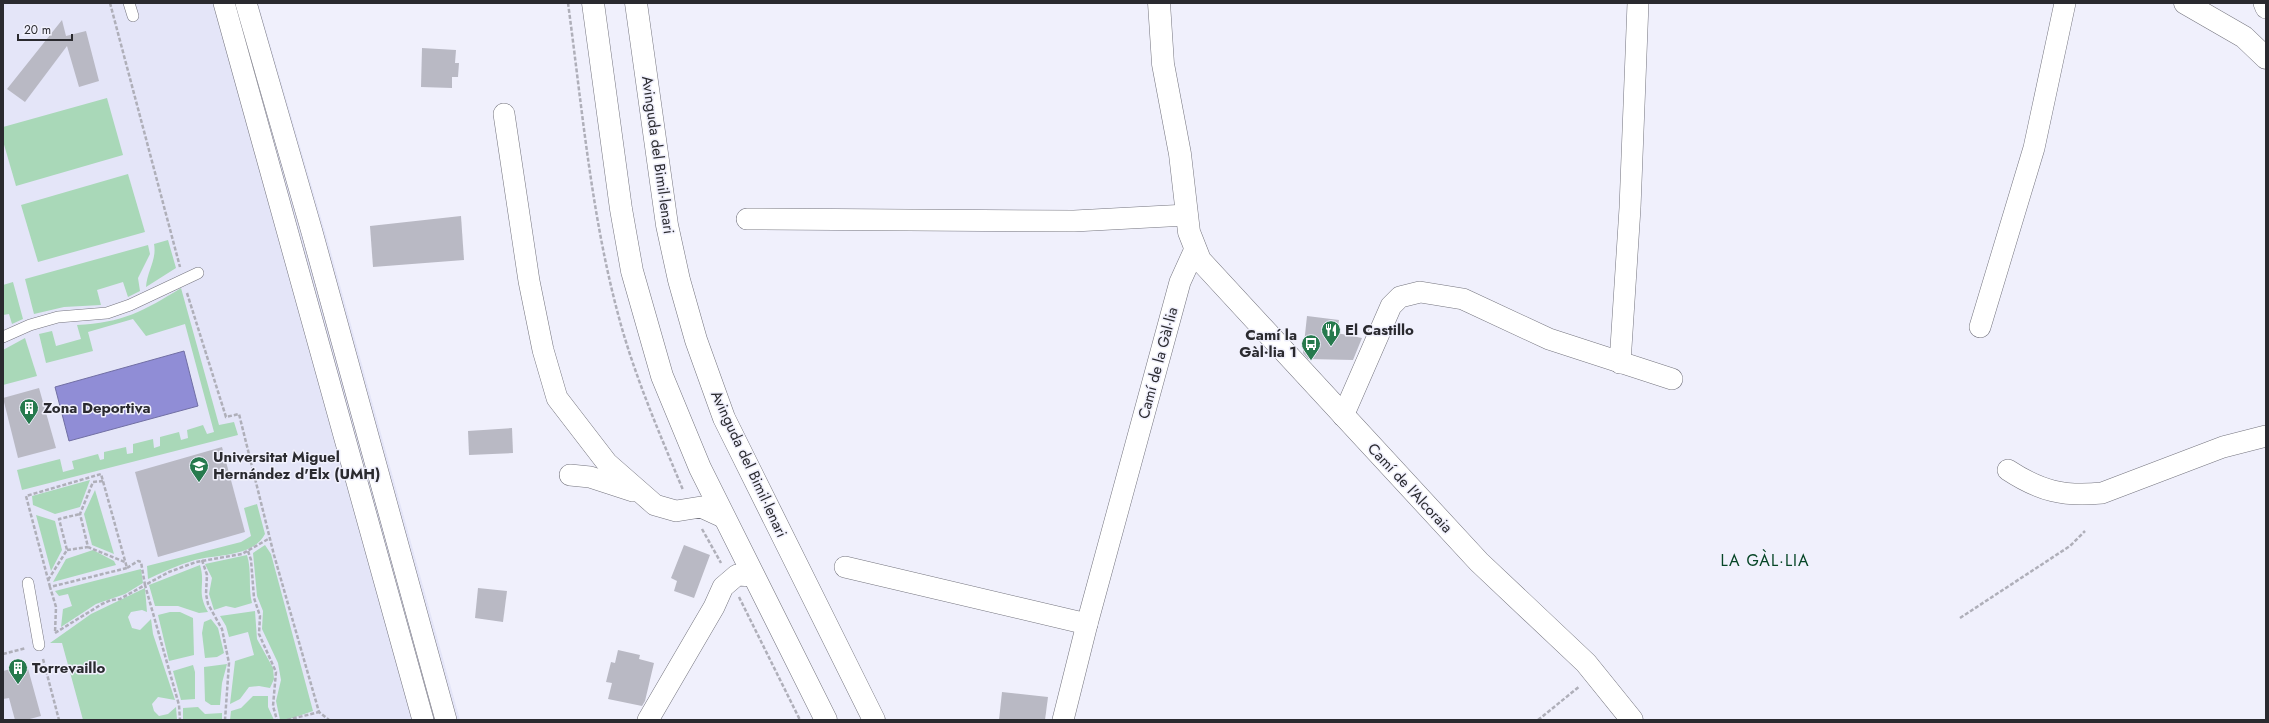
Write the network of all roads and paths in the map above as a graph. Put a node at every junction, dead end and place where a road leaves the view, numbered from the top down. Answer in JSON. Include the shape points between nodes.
{"nodes":[{"id":1,"x":110,"y":3,"type":"edge"},
{"id":2,"x":129,"y":3,"type":"edge"},
{"id":3,"x":224,"y":3,"type":"edge"},
{"id":4,"x":246,"y":3,"type":"edge"},
{"id":5,"x":593,"y":3,"type":"edge"},
{"id":6,"x":636,"y":3,"type":"edge"},
{"id":7,"x":1159,"y":3,"type":"edge"},
{"id":8,"x":1638,"y":3,"type":"edge"},
{"id":9,"x":2065,"y":3,"type":"edge"},
{"id":10,"x":2185,"y":3,"type":"edge"},
{"id":11,"x":2264,"y":3,"type":"edge"},
{"id":12,"x":2266,"y":8,"type":"edge"},
{"id":13,"x":133,"y":16,"type":"dead end"},
{"id":14,"x":2266,"y":58,"type":"edge"},
{"id":15,"x":504,"y":114,"type":"dead end"},
{"id":16,"x":1187,"y":215,"type":"junction"},
{"id":17,"x":747,"y":219,"type":"dead end"},
{"id":18,"x":1195,"y":249,"type":"junction"},
{"id":19,"x":198,"y":273,"type":"dead end"},
{"id":20,"x":183,"y":279,"type":"junction"},
{"id":21,"x":1980,"y":328,"type":"dead end"},
{"id":22,"x":3,"y":337,"type":"edge"},
{"id":23,"x":1620,"y":363,"type":"junction"},
{"id":24,"x":1672,"y":379,"type":"dead end"},
{"id":25,"x":1343,"y":416,"type":"junction"},
{"id":26,"x":2266,"y":436,"type":"edge"},
{"id":27,"x":2008,"y":470,"type":"dead end"},
{"id":28,"x":570,"y":475,"type":"dead end"},
{"id":29,"x":103,"y":481,"type":"junction"},
{"id":30,"x":641,"y":494,"type":"junction"},
{"id":31,"x":80,"y":514,"type":"junction"},
{"id":32,"x":725,"y":518,"type":"junction"},
{"id":33,"x":2086,"y":531,"type":"dead end"},
{"id":34,"x":270,"y":538,"type":"junction"},
{"id":35,"x":88,"y":547,"type":"junction"},
{"id":36,"x":67,"y":550,"type":"junction"},
{"id":37,"x":248,"y":551,"type":"junction"},
{"id":38,"x":202,"y":560,"type":"junction"},
{"id":39,"x":125,"y":562,"type":"junction"},
{"id":40,"x":845,"y":566,"type":"dead end"},
{"id":41,"x":127,"y":568,"type":"junction"},
{"id":42,"x":754,"y":576,"type":"junction"},
{"id":43,"x":48,"y":580,"type":"junction"},
{"id":44,"x":28,"y":584,"type":"dead end"},
{"id":45,"x":145,"y":585,"type":"junction"},
{"id":46,"x":50,"y":587,"type":"junction"},
{"id":47,"x":1960,"y":618,"type":"dead end"},
{"id":48,"x":1087,"y":624,"type":"junction"},
{"id":49,"x":55,"y":633,"type":"junction"},
{"id":50,"x":39,"y":645,"type":"junction"},
{"id":51,"x":3,"y":654,"type":"edge"},
{"id":52,"x":1595,"y":674,"type":"junction"},
{"id":53,"x":319,"y":712,"type":"junction"},
{"id":54,"x":59,"y":720,"type":"edge"},
{"id":55,"x":180,"y":720,"type":"edge"},
{"id":56,"x":226,"y":720,"type":"edge"},
{"id":57,"x":277,"y":720,"type":"edge"},
{"id":58,"x":287,"y":720,"type":"edge"},
{"id":59,"x":329,"y":720,"type":"edge"},
{"id":60,"x":423,"y":720,"type":"edge"},
{"id":61,"x":446,"y":720,"type":"edge"},
{"id":62,"x":648,"y":720,"type":"edge"},
{"id":63,"x":826,"y":720,"type":"edge"},
{"id":64,"x":874,"y":720,"type":"edge"},
{"id":65,"x":1063,"y":720,"type":"edge"},
{"id":66,"x":1538,"y":720,"type":"edge"},
{"id":67,"x":1632,"y":720,"type":"edge"}],
"edges":[{"from":1,"to":20,"type":"path"},
{"from":2,"to":13,"type":"lane"},
{"from":3,"to":60,"type":"street"},
{"from":4,"to":61,"type":"street"},
{"from":5,"to":32,"type":"main road","via":[[632,271],[662,376],[679,421]]},
{"from":6,"to":64,"type":"main road","name":"Avinguda del Bimil·lenari","via":[[667,225],[696,340],[724,418]]},
{"from":7,"to":16,"type":"main road","via":[[1163,64],[1180,154]]},
{"from":8,"to":23,"type":"street","via":[[1630,208]]},
{"from":9,"to":21,"type":"street","via":[[2034,148]]},
{"from":10,"to":14,"type":"main road","via":[[2244,37]]},
{"from":11,"to":12,"type":"street"},
{"from":15,"to":30,"type":"street","via":[[530,281],[543,350],[557,398],[607,463]]},
{"from":16,"to":17,"type":"street","via":[[1074,221]]},
{"from":16,"to":18,"type":"main road"},
{"from":18,"to":25,"type":"main road","name":"Camí de l'Alcoraia","via":[[1208,270]]},
{"from":18,"to":48,"type":"street","name":"Camí de la Gàl·lia","via":[[1180,282]]},
{"from":19,"to":20,"type":"lane"},
{"from":20,"to":22,"type":"lane","via":[[107,313],[58,317]]},
{"from":20,"to":34,"type":"path","via":[[226,417],[239,414]]},
{"from":23,"to":24,"type":"street"},
{"from":23,"to":25,"type":"street","via":[[1549,338],[1463,299],[1420,292],[1400,297],[1391,306]]},
{"from":25,"to":52,"type":"main road","name":"Camí de l'Alcoraia","via":[[1479,562]]},
{"from":26,"to":27,"type":"street","via":[[2223,447],[2102,493],[2084,495],[2046,490],[2028,484]]},
{"from":28,"to":30,"type":"street","via":[[590,477]]},
{"from":29,"to":31,"type":"path","via":[[93,482]]},
{"from":29,"to":39,"type":"path"},
{"from":29,"to":43,"type":"path","via":[[101,474],[26,496]]},
{"from":30,"to":32,"type":"street","via":[[655,505],[676,511],[701,507]]},
{"from":31,"to":35,"type":"path"},
{"from":31,"to":36,"type":"path","via":[[59,519]]},
{"from":32,"to":42,"type":"main road"},
{"from":33,"to":47,"type":"path","via":[[2070,546]]},
{"from":34,"to":37,"type":"path"},
{"from":34,"to":53,"type":"path"},
{"from":35,"to":36,"type":"path"},
{"from":35,"to":39,"type":"path"},
{"from":36,"to":43,"type":"path"},
{"from":37,"to":38,"type":"path"},
{"from":37,"to":57,"type":"path","via":[[254,598],[260,616],[259,634],[276,672],[272,706]]},
{"from":38,"to":45,"type":"path","via":[[169,572]]},
{"from":38,"to":56,"type":"path","via":[[207,576],[207,599],[222,629],[229,663],[230,673],[225,697]]},
{"from":39,"to":41,"type":"path"},
{"from":40,"to":48,"type":"street"},
{"from":41,"to":45,"type":"path","via":[[138,561],[142,562]]},
{"from":41,"to":46,"type":"path"},
{"from":42,"to":62,"type":"street","via":[[737,575],[722,587],[710,614]]},
{"from":42,"to":63,"type":"main road"},
{"from":43,"to":46,"type":"path"},
{"from":44,"to":50,"type":"lane"},
{"from":45,"to":49,"type":"path","via":[[120,599],[102,604]]},
{"from":45,"to":55,"type":"path","via":[[179,705]]},
{"from":46,"to":49,"type":"path","via":[[56,607]]},
{"from":48,"to":65,"type":"street","name":"Camí de la Gàl·lia"},
{"from":49,"to":50,"type":"path"},
{"from":50,"to":51,"type":"path"},
{"from":50,"to":54,"type":"path"},
{"from":52,"to":66,"type":"path"},
{"from":52,"to":67,"type":"main road","name":"Camí de l'Alcoraia"},
{"from":53,"to":58,"type":"path"},
{"from":53,"to":59,"type":"path"}]}
